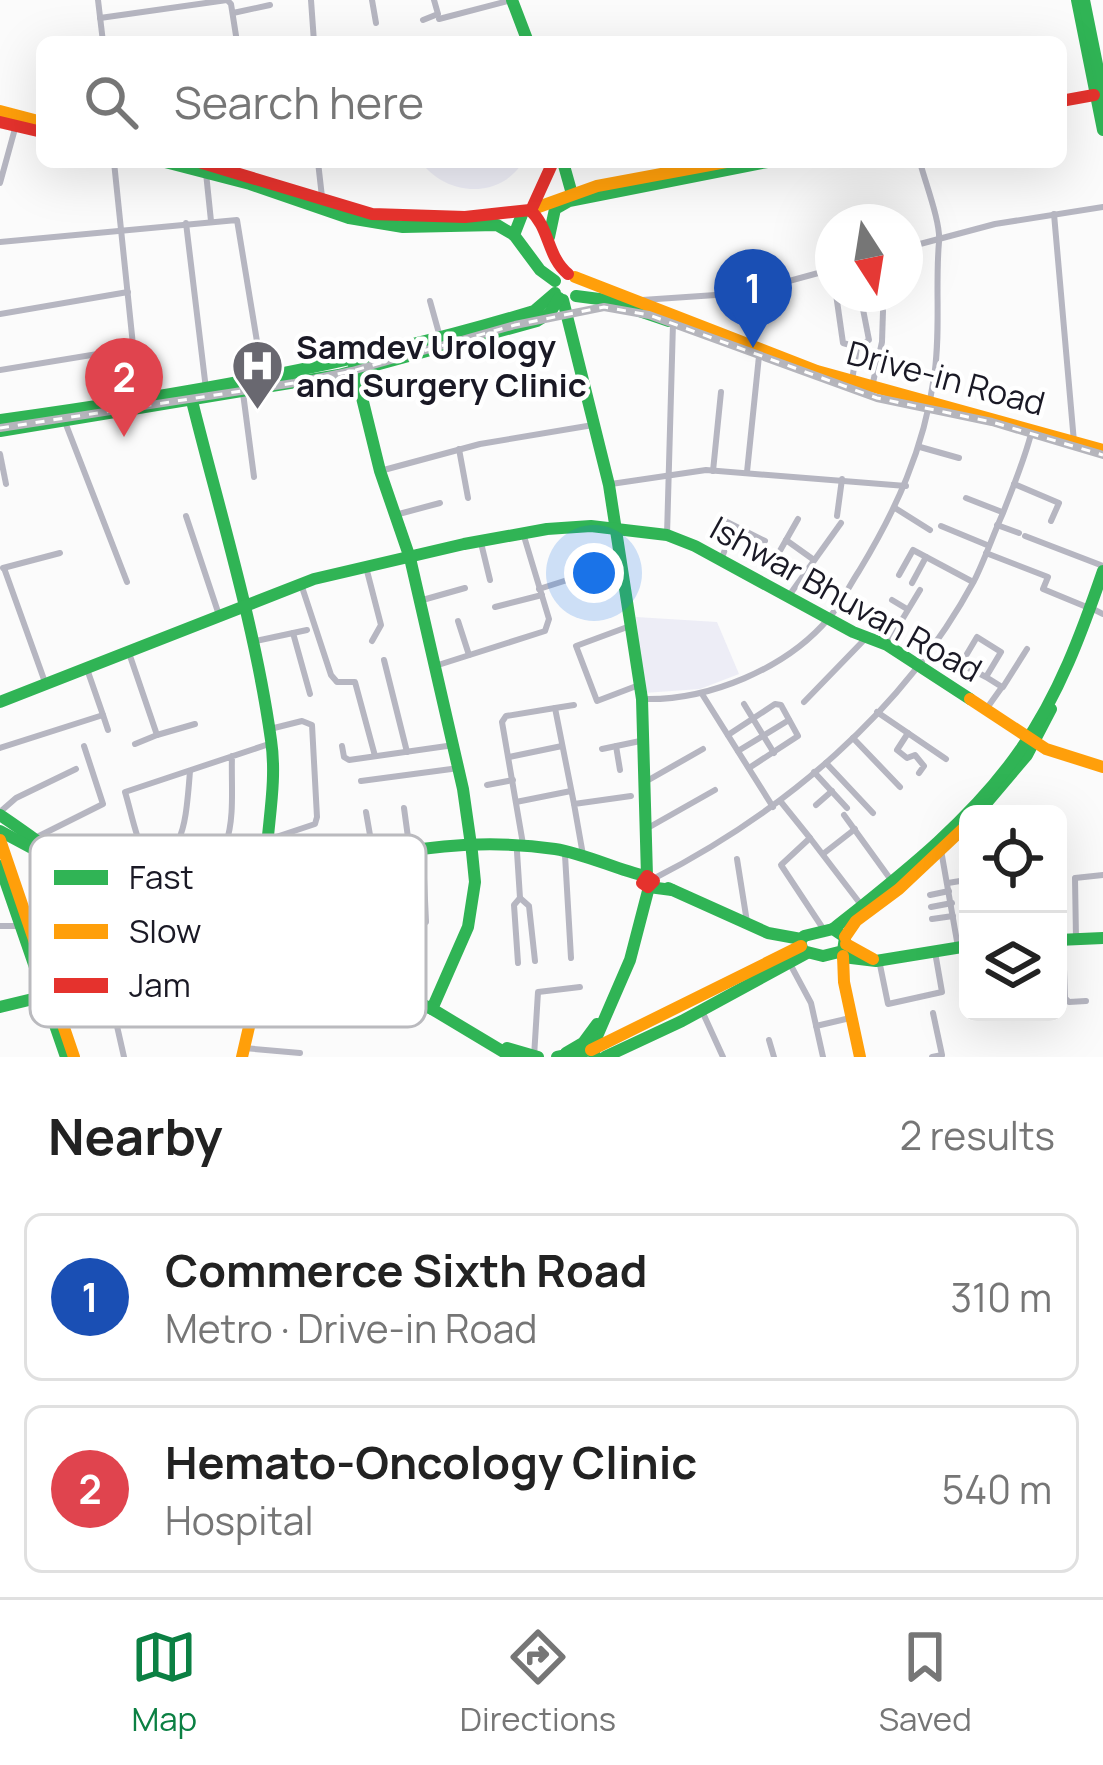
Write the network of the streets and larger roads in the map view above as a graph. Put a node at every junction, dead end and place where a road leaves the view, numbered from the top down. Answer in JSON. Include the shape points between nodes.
{"nodes":[{"id":1,"x":98,"y":0,"type":"edge"},
{"id":2,"x":311,"y":0,"type":"edge"},
{"id":3,"x":372,"y":0,"type":"edge"},
{"id":4,"x":434,"y":0,"type":"edge"},
{"id":5,"x":512,"y":0,"type":"edge"},
{"id":6,"x":1080,"y":0,"type":"edge"},
{"id":7,"x":270,"y":5,"type":"dead end"},
{"id":8,"x":233,"y":13,"type":"junction"},
{"id":9,"x":100,"y":17,"type":"junction"},
{"id":10,"x":439,"y":19,"type":"dead end"},
{"id":11,"x":423,"y":20,"type":"dead end"},
{"id":12,"x":376,"y":23,"type":"dead end"},
{"id":13,"x":102,"y":36,"type":"edge"},
{"id":14,"x":236,"y":36,"type":"edge"},
{"id":15,"x":314,"y":36,"type":"edge"},
{"id":16,"x":526,"y":36,"type":"edge"},
{"id":17,"x":1098,"y":88,"type":"edge"},
{"id":18,"x":1067,"y":96,"type":"edge"},
{"id":19,"x":0,"y":111,"type":"edge"},
{"id":20,"x":36,"y":120,"type":"edge"},
{"id":21,"x":0,"y":122,"type":"edge"},
{"id":22,"x":16,"y":125,"type":"junction"},
{"id":23,"x":36,"y":130,"type":"edge"},
{"id":24,"x":1103,"y":130,"type":"edge"},
{"id":25,"x":114,"y":168,"type":"edge"},
{"id":26,"x":203,"y":168,"type":"edge"},
{"id":27,"x":210,"y":168,"type":"edge"},
{"id":28,"x":319,"y":168,"type":"edge"},
{"id":29,"x":551,"y":168,"type":"edge"},
{"id":30,"x":565,"y":168,"type":"edge"},
{"id":31,"x":697,"y":168,"type":"edge"},
{"id":32,"x":736,"y":168,"type":"edge"},
{"id":33,"x":921,"y":168,"type":"edge"},
{"id":34,"x":251,"y":174,"type":"edge"},
{"id":35,"x":0,"y":183,"type":"edge"},
{"id":36,"x":572,"y":194,"type":"junction"},
{"id":37,"x":324,"y":206,"type":"junction"},
{"id":38,"x":1103,"y":207,"type":"edge"},
{"id":39,"x":527,"y":211,"type":"junction"},
{"id":40,"x":1054,"y":214,"type":"junction"},
{"id":41,"x":211,"y":221,"type":"junction"},
{"id":42,"x":186,"y":224,"type":"junction"},
{"id":43,"x":121,"y":230,"type":"junction"},
{"id":44,"x":514,"y":235,"type":"junction"},
{"id":45,"x":939,"y":240,"type":"junction"},
{"id":46,"x":0,"y":242,"type":"edge"},
{"id":47,"x":548,"y":243,"type":"junction"},
{"id":48,"x":923,"y":244,"type":"edge"},
{"id":49,"x":815,"y":274,"type":"edge"},
{"id":50,"x":566,"y":290,"type":"junction"},
{"id":51,"x":128,"y":292,"type":"junction"},
{"id":52,"x":430,"y":301,"type":"dead end"},
{"id":53,"x":634,"y":301,"type":"junction"},
{"id":54,"x":839,"y":312,"type":"edge"},
{"id":55,"x":864,"y":312,"type":"edge"},
{"id":56,"x":883,"y":312,"type":"edge"},
{"id":57,"x":0,"y":314,"type":"edge"},
{"id":58,"x":674,"y":323,"type":"junction"},
{"id":59,"x":440,"y":337,"type":"junction"},
{"id":60,"x":857,"y":347,"type":"junction"},
{"id":61,"x":134,"y":348,"type":"junction"},
{"id":62,"x":759,"y":356,"type":"junction"},
{"id":63,"x":355,"y":366,"type":"junction"},
{"id":64,"x":0,"y":370,"type":"edge"},
{"id":65,"x":852,"y":381,"type":"junction"},
{"id":66,"x":264,"y":384,"type":"junction"},
{"id":67,"x":872,"y":387,"type":"junction"},
{"id":68,"x":206,"y":388,"type":"junction"},
{"id":69,"x":721,"y":392,"type":"dead end"},
{"id":70,"x":243,"y":393,"type":"junction"},
{"id":71,"x":191,"y":396,"type":"junction"},
{"id":72,"x":139,"y":405,"type":"junction"},
{"id":73,"x":929,"y":405,"type":"junction"},
{"id":74,"x":0,"y":420,"type":"edge"},
{"id":75,"x":65,"y":422,"type":"junction"},
{"id":76,"x":593,"y":425,"type":"junction"},
{"id":77,"x":0,"y":430,"type":"edge"},
{"id":78,"x":1031,"y":434,"type":"junction"},
{"id":79,"x":1074,"y":442,"type":"junction"},
{"id":80,"x":920,"y":448,"type":"junction"},
{"id":81,"x":459,"y":449,"type":"junction"},
{"id":82,"x":1103,"y":453,"type":"edge"},
{"id":83,"x":0,"y":454,"type":"edge"},
{"id":84,"x":959,"y":458,"type":"dead end"},
{"id":85,"x":380,"y":471,"type":"junction"},
{"id":86,"x":713,"y":471,"type":"junction"},
{"id":87,"x":747,"y":472,"type":"junction"},
{"id":88,"x":671,"y":474,"type":"junction"},
{"id":89,"x":254,"y":478,"type":"dead end"},
{"id":90,"x":842,"y":479,"type":"junction"},
{"id":91,"x":6,"y":484,"type":"dead end"},
{"id":92,"x":609,"y":484,"type":"junction"},
{"id":93,"x":1014,"y":484,"type":"junction"},
{"id":94,"x":906,"y":486,"type":"junction"},
{"id":95,"x":468,"y":498,"type":"dead end"},
{"id":96,"x":966,"y":498,"type":"dead end"},
{"id":97,"x":440,"y":502,"type":"dead end"},
{"id":98,"x":895,"y":508,"type":"junction"},
{"id":99,"x":1003,"y":512,"type":"junction"},
{"id":100,"x":395,"y":514,"type":"junction"},
{"id":101,"x":186,"y":516,"type":"dead end"},
{"id":102,"x":719,"y":518,"type":"dead end"},
{"id":103,"x":798,"y":518,"type":"dead end"},
{"id":104,"x":1051,"y":521,"type":"dead end"},
{"id":105,"x":998,"y":525,"type":"junction"},
{"id":106,"x":734,"y":526,"type":"junction"},
{"id":107,"x":941,"y":526,"type":"dead end"},
{"id":108,"x":930,"y":530,"type":"dead end"},
{"id":109,"x":616,"y":532,"type":"junction"},
{"id":110,"x":523,"y":533,"type":"junction"},
{"id":111,"x":667,"y":535,"type":"junction"},
{"id":112,"x":481,"y":541,"type":"junction"},
{"id":113,"x":765,"y":541,"type":"dead end"},
{"id":114,"x":786,"y":541,"type":"junction"},
{"id":115,"x":987,"y":549,"type":"junction"},
{"id":116,"x":60,"y":553,"type":"dead end"},
{"id":117,"x":777,"y":556,"type":"dead end"},
{"id":118,"x":926,"y":557,"type":"junction"},
{"id":119,"x":410,"y":558,"type":"junction"},
{"id":120,"x":721,"y":560,"type":"junction"},
{"id":121,"x":814,"y":560,"type":"junction"},
{"id":122,"x":366,"y":567,"type":"junction"},
{"id":123,"x":1103,"y":568,"type":"edge"},
{"id":124,"x":2,"y":569,"type":"edge"},
{"id":125,"x":583,"y":575,"type":"dead end"},
{"id":126,"x":899,"y":575,"type":"dead end"},
{"id":127,"x":490,"y":580,"type":"dead end"},
{"id":128,"x":127,"y":582,"type":"dead end"},
{"id":129,"x":973,"y":582,"type":"junction"},
{"id":130,"x":912,"y":583,"type":"dead end"},
{"id":131,"x":301,"y":584,"type":"junction"},
{"id":132,"x":465,"y":588,"type":"dead end"},
{"id":133,"x":920,"y":590,"type":"dead end"},
{"id":134,"x":1103,"y":591,"type":"edge"},
{"id":135,"x":541,"y":592,"type":"junction"},
{"id":136,"x":788,"y":597,"type":"junction"},
{"id":137,"x":892,"y":600,"type":"dead end"},
{"id":138,"x":419,"y":601,"type":"junction"},
{"id":139,"x":242,"y":607,"type":"junction"},
{"id":140,"x":495,"y":608,"type":"dead end"},
{"id":141,"x":908,"y":609,"type":"junction"},
{"id":142,"x":1096,"y":610,"type":"edge"},
{"id":143,"x":220,"y":617,"type":"junction"},
{"id":144,"x":829,"y":618,"type":"junction"},
{"id":145,"x":458,"y":621,"type":"dead end"},
{"id":146,"x":630,"y":626,"type":"junction"},
{"id":147,"x":307,"y":630,"type":"dead end"},
{"id":148,"x":293,"y":633,"type":"junction"},
{"id":149,"x":866,"y":638,"type":"junction"},
{"id":150,"x":372,"y":641,"type":"dead end"},
{"id":151,"x":251,"y":642,"type":"junction"},
{"id":152,"x":887,"y":645,"type":"junction"},
{"id":153,"x":1027,"y":649,"type":"dead end"},
{"id":154,"x":129,"y":653,"type":"junction"},
{"id":155,"x":469,"y":656,"type":"junction"},
{"id":156,"x":384,"y":660,"type":"dead end"},
{"id":157,"x":434,"y":667,"type":"junction"},
{"id":158,"x":918,"y":667,"type":"junction"},
{"id":159,"x":87,"y":669,"type":"junction"},
{"id":160,"x":986,"y":677,"type":"junction"},
{"id":161,"x":46,"y":686,"type":"junction"},
{"id":162,"x":1002,"y":687,"type":"junction"},
{"id":163,"x":641,"y":692,"type":"junction"},
{"id":164,"x":310,"y":694,"type":"dead end"},
{"id":165,"x":701,"y":694,"type":"junction"},
{"id":166,"x":0,"y":700,"type":"edge"},
{"id":167,"x":805,"y":702,"type":"dead end"},
{"id":168,"x":745,"y":704,"type":"dead end"},
{"id":169,"x":574,"y":705,"type":"dead end"},
{"id":170,"x":555,"y":708,"type":"junction"},
{"id":171,"x":987,"y":708,"type":"junction"},
{"id":172,"x":764,"y":712,"type":"junction"},
{"id":173,"x":878,"y":712,"type":"junction"},
{"id":174,"x":103,"y":715,"type":"junction"},
{"id":175,"x":754,"y":718,"type":"junction"},
{"id":176,"x":789,"y":720,"type":"junction"},
{"id":177,"x":195,"y":724,"type":"dead end"},
{"id":178,"x":774,"y":728,"type":"junction"},
{"id":179,"x":108,"y":730,"type":"dead end"},
{"id":180,"x":908,"y":733,"type":"junction"},
{"id":181,"x":157,"y":735,"type":"junction"},
{"id":182,"x":728,"y":735,"type":"junction"},
{"id":183,"x":763,"y":735,"type":"junction"},
{"id":184,"x":271,"y":736,"type":"junction"},
{"id":185,"x":852,"y":737,"type":"junction"},
{"id":186,"x":1032,"y":739,"type":"junction"},
{"id":187,"x":645,"y":740,"type":"junction"},
{"id":188,"x":135,"y":744,"type":"dead end"},
{"id":189,"x":84,"y":746,"type":"dead end"},
{"id":190,"x":342,"y":746,"type":"dead end"},
{"id":191,"x":454,"y":746,"type":"junction"},
{"id":192,"x":562,"y":746,"type":"junction"},
{"id":193,"x":616,"y":746,"type":"junction"},
{"id":194,"x":0,"y":748,"type":"edge"},
{"id":195,"x":602,"y":749,"type":"dead end"},
{"id":196,"x":703,"y":749,"type":"dead end"},
{"id":197,"x":738,"y":751,"type":"junction"},
{"id":198,"x":407,"y":752,"type":"junction"},
{"id":199,"x":774,"y":753,"type":"junction"},
{"id":200,"x":232,"y":756,"type":"junction"},
{"id":201,"x":375,"y":756,"type":"junction"},
{"id":202,"x":508,"y":757,"type":"junction"},
{"id":203,"x":946,"y":759,"type":"dead end"},
{"id":204,"x":826,"y":762,"type":"junction"},
{"id":205,"x":1103,"y":767,"type":"edge"},
{"id":206,"x":459,"y":768,"type":"junction"},
{"id":207,"x":748,"y":768,"type":"junction"},
{"id":208,"x":76,"y":770,"type":"dead end"},
{"id":209,"x":620,"y":770,"type":"dead end"},
{"id":210,"x":190,"y":771,"type":"junction"},
{"id":211,"x":814,"y":772,"type":"junction"},
{"id":212,"x":919,"y":773,"type":"dead end"},
{"id":213,"x":512,"y":780,"type":"junction"},
{"id":214,"x":361,"y":781,"type":"dead end"},
{"id":215,"x":645,"y":782,"type":"junction"},
{"id":216,"x":487,"y":785,"type":"dead end"},
{"id":217,"x":900,"y":788,"type":"dead end"},
{"id":218,"x":715,"y":790,"type":"dead end"},
{"id":219,"x":571,"y":791,"type":"junction"},
{"id":220,"x":832,"y":791,"type":"junction"},
{"id":221,"x":631,"y":796,"type":"dead end"},
{"id":222,"x":516,"y":802,"type":"junction"},
{"id":223,"x":574,"y":804,"type":"junction"},
{"id":224,"x":777,"y":804,"type":"junction"},
{"id":225,"x":816,"y":805,"type":"dead end"},
{"id":226,"x":985,"y":805,"type":"edge"},
{"id":227,"x":404,"y":808,"type":"dead end"},
{"id":228,"x":366,"y":812,"type":"dead end"},
{"id":229,"x":0,"y":813,"type":"edge"},
{"id":230,"x":873,"y":813,"type":"dead end"},
{"id":231,"x":646,"y":829,"type":"junction"},
{"id":232,"x":855,"y":829,"type":"junction"},
{"id":233,"x":959,"y":833,"type":"edge"},
{"id":234,"x":30,"y":835,"type":"edge"},
{"id":235,"x":40,"y":835,"type":"edge"},
{"id":236,"x":139,"y":835,"type":"edge"},
{"id":237,"x":182,"y":835,"type":"edge"},
{"id":238,"x":227,"y":835,"type":"edge"},
{"id":239,"x":270,"y":835,"type":"edge"},
{"id":240,"x":282,"y":835,"type":"edge"},
{"id":241,"x":371,"y":835,"type":"edge"},
{"id":242,"x":412,"y":835,"type":"edge"},
{"id":243,"x":4,"y":838,"type":"edge"},
{"id":244,"x":810,"y":838,"type":"junction"},
{"id":245,"x":472,"y":849,"type":"junction"},
{"id":246,"x":520,"y":850,"type":"junction"},
{"id":247,"x":941,"y":850,"type":"junction"},
{"id":248,"x":426,"y":853,"type":"edge"},
{"id":249,"x":823,"y":854,"type":"junction"},
{"id":250,"x":565,"y":855,"type":"junction"},
{"id":251,"x":584,"y":855,"type":"junction"},
{"id":252,"x":737,"y":859,"type":"dead end"},
{"id":253,"x":0,"y":866,"type":"edge"},
{"id":254,"x":1103,"y":875,"type":"edge"},
{"id":255,"x":647,"y":881,"type":"junction"},
{"id":256,"x":3,"y":882,"type":"edge"},
{"id":257,"x":892,"y":882,"type":"junction"},
{"id":258,"x":959,"y":883,"type":"edge"},
{"id":259,"x":949,"y":887,"type":"junction"},
{"id":260,"x":930,"y":895,"type":"dead end"},
{"id":261,"x":520,"y":898,"type":"junction"},
{"id":262,"x":952,"y":904,"type":"junction"},
{"id":263,"x":862,"y":906,"type":"junction"},
{"id":264,"x":931,"y":907,"type":"dead end"},
{"id":265,"x":953,"y":916,"type":"junction"},
{"id":266,"x":932,"y":920,"type":"dead end"},
{"id":267,"x":750,"y":923,"type":"junction"},
{"id":268,"x":0,"y":926,"type":"edge"},
{"id":269,"x":22,"y":926,"type":"junction"},
{"id":270,"x":30,"y":927,"type":"edge"},
{"id":271,"x":768,"y":933,"type":"junction"},
{"id":272,"x":1067,"y":933,"type":"edge"},
{"id":273,"x":1103,"y":938,"type":"edge"},
{"id":274,"x":1067,"y":940,"type":"edge"},
{"id":275,"x":841,"y":942,"type":"junction"},
{"id":276,"x":804,"y":943,"type":"junction"},
{"id":277,"x":957,"y":943,"type":"edge"},
{"id":278,"x":30,"y":946,"type":"edge"},
{"id":279,"x":935,"y":952,"type":"junction"},
{"id":280,"x":572,"y":958,"type":"dead end"},
{"id":281,"x":782,"y":959,"type":"junction"},
{"id":282,"x":535,"y":961,"type":"dead end"},
{"id":283,"x":878,"y":961,"type":"junction"},
{"id":284,"x":518,"y":963,"type":"dead end"},
{"id":285,"x":580,"y":987,"type":"dead end"},
{"id":286,"x":30,"y":1000,"type":"edge"},
{"id":287,"x":1067,"y":1000,"type":"edge"},
{"id":288,"x":1086,"y":1000,"type":"dead end"},
{"id":289,"x":426,"y":1002,"type":"edge"},
{"id":290,"x":426,"y":1003,"type":"edge"},
{"id":291,"x":0,"y":1006,"type":"edge"},
{"id":292,"x":433,"y":1006,"type":"junction"},
{"id":293,"x":702,"y":1011,"type":"junction"},
{"id":294,"x":934,"y":1013,"type":"dead end"},
{"id":295,"x":850,"y":1018,"type":"junction"},
{"id":296,"x":816,"y":1026,"type":"junction"},
{"id":297,"x":60,"y":1027,"type":"edge"},
{"id":298,"x":117,"y":1027,"type":"edge"},
{"id":299,"x":769,"y":1040,"type":"dead end"},
{"id":300,"x":601,"y":1052,"type":"edge"},
{"id":301,"x":300,"y":1053,"type":"dead end"},
{"id":302,"x":241,"y":1054,"type":"edge"},
{"id":303,"x":559,"y":1056,"type":"edge"},
{"id":304,"x":70,"y":1057,"type":"edge"},
{"id":305,"x":124,"y":1057,"type":"edge"},
{"id":306,"x":512,"y":1057,"type":"edge"},
{"id":307,"x":536,"y":1057,"type":"edge"},
{"id":308,"x":723,"y":1057,"type":"edge"},
{"id":309,"x":774,"y":1057,"type":"edge"},
{"id":310,"x":823,"y":1057,"type":"edge"},
{"id":311,"x":860,"y":1057,"type":"edge"},
{"id":312,"x":932,"y":1057,"type":"edge"}],
"edges":[{"from":1,"to":9,"type":"street"},
{"from":2,"to":15,"type":"street"},
{"from":3,"to":12,"type":"street"},
{"from":4,"to":11,"type":"street","via":[[438,14]]},
{"from":5,"to":10,"type":"street"},
{"from":5,"to":16,"type":"street"},
{"from":6,"to":17,"type":"street"},
{"from":7,"to":8,"type":"street"},
{"from":8,"to":9,"type":"street","via":[[227,0]]},
{"from":8,"to":14,"type":"street"},
{"from":9,"to":13,"type":"street"},
{"from":17,"to":18,"type":"street"},
{"from":17,"to":24,"type":"street"},
{"from":19,"to":20,"type":"street"},
{"from":21,"to":22,"type":"street"},
{"from":22,"to":23,"type":"street"},
{"from":22,"to":35,"type":"street"},
{"from":25,"to":43,"type":"street"},
{"from":26,"to":41,"type":"street"},
{"from":27,"to":34,"type":"street"},
{"from":28,"to":37,"type":"street"},
{"from":29,"to":39,"type":"street"},
{"from":30,"to":36,"type":"street"},
{"from":31,"to":36,"type":"street"},
{"from":32,"to":47,"type":"street","via":[[568,201],[555,209]]},
{"from":33,"to":45,"type":"street"},
{"from":34,"to":37,"type":"street"},
{"from":36,"to":39,"type":"street"},
{"from":37,"to":39,"type":"street","via":[[399,217]]},
{"from":37,"to":44,"type":"street","via":[[403,226],[497,225]]},
{"from":38,"to":40,"type":"street"},
{"from":39,"to":44,"type":"street"},
{"from":39,"to":47,"type":"street","via":[[542,219]]},
{"from":40,"to":45,"type":"street"},
{"from":40,"to":79,"type":"street"},
{"from":41,"to":42,"type":"street"},
{"from":41,"to":66,"type":"street","via":[[240,226]]},
{"from":42,"to":43,"type":"street"},
{"from":42,"to":68,"type":"street"},
{"from":43,"to":46,"type":"street"},
{"from":43,"to":51,"type":"street"},
{"from":44,"to":50,"type":"street"},
{"from":45,"to":48,"type":"street"},
{"from":45,"to":73,"type":"street"},
{"from":47,"to":50,"type":"street"},
{"from":49,"to":53,"type":"street","via":[[746,292]]},
{"from":50,"to":53,"type":"street","name":"Drive-in Road"},
{"from":50,"to":58,"type":"street","name":"Drive-in Road"},
{"from":50,"to":59,"type":"street","via":[[534,311]]},
{"from":50,"to":63,"type":"street","via":[[537,321]]},
{"from":50,"to":76,"type":"street"},
{"from":51,"to":57,"type":"street"},
{"from":51,"to":61,"type":"street"},
{"from":52,"to":59,"type":"street"},
{"from":53,"to":65,"type":"street","name":"Drive-in Road"},
{"from":54,"to":60,"type":"street","via":[[843,343]]},
{"from":55,"to":60,"type":"street","via":[[869,340]]},
{"from":56,"to":67,"type":"street"},
{"from":58,"to":62,"type":"street","name":"Drive-in Road"},
{"from":58,"to":88,"type":"street"},
{"from":59,"to":63,"type":"street"},
{"from":60,"to":65,"type":"street"},
{"from":61,"to":64,"type":"street"},
{"from":61,"to":72,"type":"street"},
{"from":62,"to":73,"type":"street","name":"Drive-in Road"},
{"from":62,"to":87,"type":"street"},
{"from":63,"to":66,"type":"street"},
{"from":63,"to":85,"type":"street"},
{"from":65,"to":67,"type":"street","name":"Drive-in Road"},
{"from":66,"to":68,"type":"street"},
{"from":66,"to":70,"type":"street"},
{"from":67,"to":73,"type":"street","name":"Drive-in Road"},
{"from":68,"to":71,"type":"street"},
{"from":69,"to":86,"type":"street"},
{"from":70,"to":71,"type":"street"},
{"from":70,"to":89,"type":"street"},
{"from":71,"to":72,"type":"street"},
{"from":71,"to":139,"type":"street"},
{"from":72,"to":74,"type":"street"},
{"from":72,"to":75,"type":"street"},
{"from":73,"to":78,"type":"street","name":"Drive-in Road"},
{"from":73,"to":79,"type":"street","name":"Drive-in Road"},
{"from":73,"to":80,"type":"street"},
{"from":75,"to":77,"type":"street"},
{"from":75,"to":128,"type":"street"},
{"from":76,"to":81,"type":"street"},
{"from":76,"to":92,"type":"street"},
{"from":78,"to":82,"type":"street","name":"Drive-in Road"},
{"from":78,"to":93,"type":"street"},
{"from":79,"to":82,"type":"street","name":"Drive-in Road"},
{"from":80,"to":84,"type":"street"},
{"from":80,"to":94,"type":"street"},
{"from":81,"to":85,"type":"street"},
{"from":81,"to":95,"type":"street"},
{"from":83,"to":91,"type":"street"},
{"from":85,"to":100,"type":"street"},
{"from":86,"to":87,"type":"street"},
{"from":86,"to":88,"type":"street"},
{"from":87,"to":90,"type":"street"},
{"from":88,"to":92,"type":"street"},
{"from":88,"to":111,"type":"street"},
{"from":90,"to":94,"type":"street"},
{"from":90,"to":121,"type":"street","via":[[839,519]]},
{"from":92,"to":109,"type":"street"},
{"from":93,"to":99,"type":"street"},
{"from":93,"to":104,"type":"street","via":[[1059,503]]},
{"from":94,"to":98,"type":"street"},
{"from":96,"to":99,"type":"street"},
{"from":97,"to":100,"type":"street"},
{"from":98,"to":108,"type":"street"},
{"from":98,"to":144,"type":"street"},
{"from":99,"to":105,"type":"street"},
{"from":100,"to":119,"type":"street"},
{"from":101,"to":143,"type":"street"},
{"from":102,"to":106,"type":"street"},
{"from":103,"to":114,"type":"street"},
{"from":105,"to":115,"type":"street"},
{"from":105,"to":123,"type":"street"},
{"from":106,"to":113,"type":"street"},
{"from":106,"to":120,"type":"street"},
{"from":107,"to":115,"type":"street"},
{"from":109,"to":110,"type":"street","name":"Ishwar Bhuvan Road","via":[[591,526]]},
{"from":109,"to":111,"type":"street","name":"Ishwar Bhuvan Road"},
{"from":109,"to":146,"type":"street"},
{"from":110,"to":112,"type":"street","name":"Ishwar Bhuvan Road"},
{"from":110,"to":135,"type":"street"},
{"from":111,"to":120,"type":"street","name":"Ishwar Bhuvan Road"},
{"from":112,"to":119,"type":"street","name":"Ishwar Bhuvan Road"},
{"from":112,"to":127,"type":"street"},
{"from":114,"to":117,"type":"street"},
{"from":114,"to":121,"type":"street"},
{"from":115,"to":129,"type":"street"},
{"from":115,"to":142,"type":"street","via":[[1048,577],[1043,589]]},
{"from":116,"to":124,"type":"street"},
{"from":118,"to":126,"type":"street","via":[[914,550]]},
{"from":118,"to":129,"type":"street"},
{"from":118,"to":130,"type":"street"},
{"from":119,"to":122,"type":"street","name":"Ishwar Bhuvan Road"},
{"from":119,"to":138,"type":"street"},
{"from":120,"to":136,"type":"street","name":"Ishwar Bhuvan Road"},
{"from":121,"to":136,"type":"street"},
{"from":122,"to":131,"type":"street","name":"Ishwar Bhuvan Road"},
{"from":122,"to":150,"type":"street","via":[[380,626]]},
{"from":123,"to":142,"type":"street"},
{"from":124,"to":161,"type":"street"},
{"from":125,"to":135,"type":"street"},
{"from":129,"to":158,"type":"street"},
{"from":131,"to":139,"type":"street","name":"Ishwar Bhuvan Road"},
{"from":131,"to":201,"type":"street","via":[[331,675],[357,686]]},
{"from":132,"to":138,"type":"street"},
{"from":133,"to":141,"type":"street"},
{"from":134,"to":142,"type":"street"},
{"from":135,"to":140,"type":"street"},
{"from":135,"to":155,"type":"street","via":[[550,619],[545,631]]},
{"from":136,"to":144,"type":"street","name":"Ishwar Bhuvan Road"},
{"from":137,"to":141,"type":"street"},
{"from":138,"to":157,"type":"street"},
{"from":139,"to":143,"type":"street","name":"Ishwar Bhuvan Road"},
{"from":139,"to":151,"type":"street"},
{"from":141,"to":152,"type":"street"},
{"from":142,"to":186,"type":"street"},
{"from":143,"to":154,"type":"street","name":"Ishwar Bhuvan Road"},
{"from":144,"to":149,"type":"street","name":"Ishwar Bhuvan Road"},
{"from":144,"to":165,"type":"street","via":[[757,671]]},
{"from":145,"to":155,"type":"street"},
{"from":146,"to":163,"type":"street"},
{"from":146,"to":163,"type":"street","via":[[576,646],[597,701]]},
{"from":147,"to":148,"type":"street"},
{"from":148,"to":151,"type":"street"},
{"from":148,"to":164,"type":"street"},
{"from":149,"to":152,"type":"street","name":"Ishwar Bhuvan Road"},
{"from":149,"to":167,"type":"street"},
{"from":151,"to":184,"type":"street"},
{"from":152,"to":158,"type":"street","name":"Ishwar Bhuvan Road"},
{"from":153,"to":162,"type":"street"},
{"from":154,"to":159,"type":"street","name":"Ishwar Bhuvan Road"},
{"from":154,"to":181,"type":"street"},
{"from":155,"to":157,"type":"street"},
{"from":156,"to":198,"type":"street"},
{"from":157,"to":191,"type":"street"},
{"from":158,"to":171,"type":"street","name":"Ishwar Bhuvan Road"},
{"from":158,"to":173,"type":"street"},
{"from":159,"to":161,"type":"street","name":"Ishwar Bhuvan Road"},
{"from":159,"to":174,"type":"street"},
{"from":160,"to":160,"type":"street","via":[[961,664],[977,637],[1000,652]]},
{"from":160,"to":162,"type":"street"},
{"from":161,"to":166,"type":"street","name":"Ishwar Bhuvan Road"},
{"from":162,"to":171,"type":"street"},
{"from":163,"to":165,"type":"street"},
{"from":163,"to":187,"type":"street"},
{"from":165,"to":182,"type":"street"},
{"from":168,"to":175,"type":"street"},
{"from":169,"to":170,"type":"street"},
{"from":170,"to":192,"type":"street"},
{"from":170,"to":202,"type":"street","via":[[503,719]]},
{"from":171,"to":186,"type":"street","name":"Ishwar Bhuvan Road"},
{"from":172,"to":175,"type":"street"},
{"from":172,"to":176,"type":"street","via":[[781,705]]},
{"from":172,"to":178,"type":"street"},
{"from":173,"to":180,"type":"street"},
{"from":173,"to":185,"type":"street"},
{"from":174,"to":179,"type":"street"},
{"from":174,"to":194,"type":"street"},
{"from":175,"to":182,"type":"street"},
{"from":175,"to":183,"type":"street"},
{"from":176,"to":178,"type":"street"},
{"from":176,"to":199,"type":"street","via":[[798,736]]},
{"from":177,"to":181,"type":"street"},
{"from":178,"to":183,"type":"street"},
{"from":180,"to":203,"type":"street"},
{"from":180,"to":212,"type":"street","via":[[897,750],[915,755],[924,766]]},
{"from":181,"to":188,"type":"street"},
{"from":182,"to":197,"type":"street"},
{"from":183,"to":197,"type":"street"},
{"from":183,"to":199,"type":"street"},
{"from":184,"to":200,"type":"street"},
{"from":184,"to":239,"type":"street"},
{"from":184,"to":240,"type":"street","via":[[311,724],[317,817]]},
{"from":185,"to":204,"type":"street"},
{"from":185,"to":217,"type":"street"},
{"from":186,"to":205,"type":"street","name":"Ishwar Bhuvan Road"},
{"from":186,"to":226,"type":"street"},
{"from":186,"to":257,"type":"street"},
{"from":187,"to":193,"type":"street"},
{"from":187,"to":215,"type":"street"},
{"from":189,"to":235,"type":"street","via":[[103,804]]},
{"from":190,"to":201,"type":"street","via":[[346,759]]},
{"from":191,"to":198,"type":"street"},
{"from":191,"to":206,"type":"street"},
{"from":192,"to":202,"type":"street"},
{"from":192,"to":219,"type":"street"},
{"from":193,"to":195,"type":"street"},
{"from":193,"to":209,"type":"street"},
{"from":196,"to":215,"type":"street"},
{"from":197,"to":207,"type":"street"},
{"from":198,"to":201,"type":"street"},
{"from":199,"to":207,"type":"street"},
{"from":200,"to":210,"type":"street"},
{"from":200,"to":238,"type":"street"},
{"from":202,"to":213,"type":"street"},
{"from":204,"to":211,"type":"street"},
{"from":204,"to":230,"type":"street"},
{"from":206,"to":214,"type":"street"},
{"from":206,"to":245,"type":"street"},
{"from":207,"to":224,"type":"street"},
{"from":208,"to":229,"type":"street"},
{"from":210,"to":236,"type":"street","via":[[125,793]]},
{"from":210,"to":237,"type":"street"},
{"from":211,"to":220,"type":"street"},
{"from":211,"to":224,"type":"street"},
{"from":213,"to":216,"type":"street"},
{"from":213,"to":222,"type":"street"},
{"from":215,"to":231,"type":"street"},
{"from":218,"to":231,"type":"street"},
{"from":219,"to":222,"type":"street"},
{"from":219,"to":223,"type":"street"},
{"from":220,"to":225,"type":"street"},
{"from":220,"to":232,"type":"street"},
{"from":221,"to":223,"type":"street"},
{"from":222,"to":246,"type":"street"},
{"from":223,"to":251,"type":"street"},
{"from":224,"to":244,"type":"street"},
{"from":224,"to":255,"type":"street"},
{"from":227,"to":242,"type":"street"},
{"from":228,"to":241,"type":"street"},
{"from":229,"to":234,"type":"street"},
{"from":231,"to":255,"type":"street"},
{"from":232,"to":249,"type":"street"},
{"from":232,"to":257,"type":"street"},
{"from":233,"to":247,"type":"street"},
{"from":243,"to":270,"type":"street"},
{"from":244,"to":249,"type":"street"},
{"from":244,"to":275,"type":"street","via":[[781,865]]},
{"from":245,"to":246,"type":"street"},
{"from":245,"to":248,"type":"street"},
{"from":245,"to":292,"type":"street","via":[[469,927]]},
{"from":246,"to":250,"type":"street"},
{"from":246,"to":251,"type":"street"},
{"from":246,"to":261,"type":"street"},
{"from":247,"to":259,"type":"street"},
{"from":247,"to":275,"type":"street"},
{"from":249,"to":263,"type":"street"},
{"from":250,"to":255,"type":"street"},
{"from":250,"to":280,"type":"street"},
{"from":251,"to":255,"type":"street"},
{"from":252,"to":267,"type":"street"},
{"from":253,"to":256,"type":"street"},
{"from":254,"to":272,"type":"street","via":[[1075,878]]},
{"from":255,"to":267,"type":"street"},
{"from":255,"to":300,"type":"street","via":[[630,960],[601,1026]]},
{"from":255,"to":303,"type":"street","via":[[597,1025]]},
{"from":256,"to":269,"type":"street"},
{"from":257,"to":263,"type":"street"},
{"from":258,"to":259,"type":"street"},
{"from":259,"to":260,"type":"street"},
{"from":259,"to":262,"type":"street"},
{"from":261,"to":282,"type":"street","via":[[529,906]]},
{"from":261,"to":284,"type":"street"},
{"from":262,"to":264,"type":"street"},
{"from":262,"to":265,"type":"street"},
{"from":263,"to":275,"type":"street"},
{"from":265,"to":266,"type":"street"},
{"from":265,"to":277,"type":"street"},
{"from":267,"to":271,"type":"street"},
{"from":267,"to":276,"type":"street"},
{"from":268,"to":269,"type":"street"},
{"from":269,"to":278,"type":"street"},
{"from":271,"to":276,"type":"street"},
{"from":271,"to":281,"type":"street"},
{"from":273,"to":274,"type":"street"},
{"from":275,"to":276,"type":"street"},
{"from":275,"to":276,"type":"street"},
{"from":275,"to":283,"type":"street"},
{"from":275,"to":295,"type":"street"},
{"from":276,"to":281,"type":"street"},
{"from":277,"to":279,"type":"street"},
{"from":279,"to":283,"type":"street"},
{"from":279,"to":283,"type":"street","via":[[942,992],[888,1004]]},
{"from":281,"to":293,"type":"street"},
{"from":281,"to":296,"type":"street"},
{"from":281,"to":300,"type":"street"},
{"from":285,"to":307,"type":"street","via":[[538,992]]},
{"from":286,"to":291,"type":"street"},
{"from":287,"to":288,"type":"street"},
{"from":289,"to":292,"type":"street"},
{"from":290,"to":292,"type":"street"},
{"from":292,"to":306,"type":"street"},
{"from":292,"to":307,"type":"street"},
{"from":293,"to":300,"type":"street"},
{"from":293,"to":308,"type":"street"},
{"from":294,"to":312,"type":"street","via":[[942,1055]]},
{"from":295,"to":296,"type":"street"},
{"from":295,"to":311,"type":"street"},
{"from":296,"to":310,"type":"street"},
{"from":297,"to":304,"type":"street"},
{"from":298,"to":305,"type":"street"},
{"from":299,"to":309,"type":"street"},
{"from":300,"to":303,"type":"street"},
{"from":301,"to":302,"type":"street"}]}
